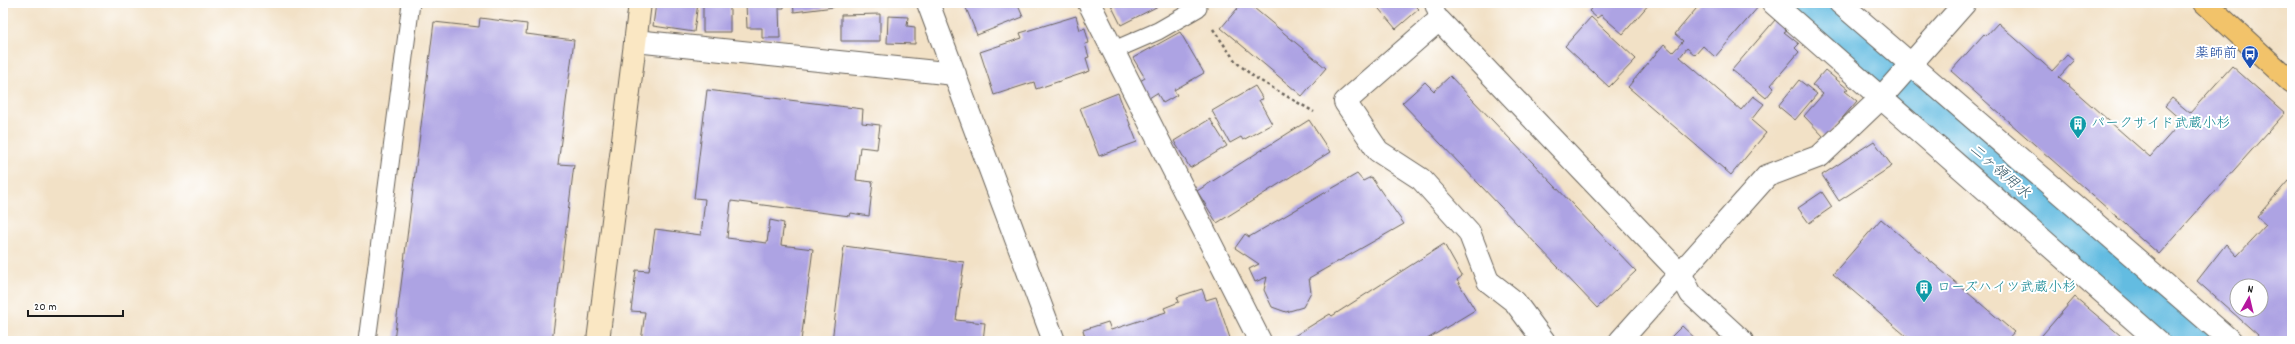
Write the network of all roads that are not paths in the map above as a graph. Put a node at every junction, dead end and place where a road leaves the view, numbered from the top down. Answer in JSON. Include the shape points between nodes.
{"nodes":[{"id":1,"x":411,"y":3,"type":"edge"},
{"id":2,"x":640,"y":3,"type":"edge"},
{"id":3,"x":928,"y":3,"type":"edge"},
{"id":4,"x":1088,"y":3,"type":"edge"},
{"id":5,"x":1773,"y":3,"type":"edge"},
{"id":6,"x":1840,"y":3,"type":"edge"},
{"id":7,"x":1965,"y":3,"type":"edge"},
{"id":8,"x":2205,"y":3,"type":"edge"},
{"id":9,"x":1198,"y":8,"type":"road end"},
{"id":10,"x":1436,"y":11,"type":"edge"},
{"id":11,"x":635,"y":41,"type":"junction"},
{"id":12,"x":1112,"y":50,"type":"junction"},
{"id":13,"x":1906,"y":68,"type":"junction"},
{"id":14,"x":955,"y":74,"type":"junction"},
{"id":15,"x":2292,"y":83,"type":"edge"},
{"id":16,"x":1884,"y":94,"type":"junction"},
{"id":17,"x":1680,"y":272,"type":"junction"},
{"id":18,"x":367,"y":341,"type":"edge"},
{"id":19,"x":598,"y":341,"type":"edge"},
{"id":20,"x":1054,"y":341,"type":"edge"},
{"id":21,"x":1260,"y":341,"type":"edge"},
{"id":22,"x":1544,"y":341,"type":"edge"},
{"id":23,"x":1620,"y":341,"type":"edge"},
{"id":24,"x":1742,"y":341,"type":"edge"},
{"id":25,"x":2158,"y":341,"type":"edge"},
{"id":26,"x":2231,"y":341,"type":"edge"}],
"edges":[{"from":1,"to":18,"type":"lane"},
{"from":2,"to":11,"type":"street"},
{"from":3,"to":14,"type":"street"},
{"from":4,"to":12,"type":"street"},
{"from":5,"to":16,"type":"street"},
{"from":6,"to":13,"type":"street"},
{"from":7,"to":13,"type":"street"},
{"from":8,"to":15,"type":"highway"},
{"from":9,"to":12,"type":"lane","via":[[1158,31]]},
{"from":10,"to":17,"type":"street"},
{"from":10,"to":22,"type":"street","via":[[1345,102],[1378,152],[1421,179],[1468,232],[1488,281],[1515,302]]},
{"from":11,"to":14,"type":"street"},
{"from":11,"to":19,"type":"street"},
{"from":12,"to":21,"type":"street"},
{"from":13,"to":16,"type":"street"},
{"from":13,"to":26,"type":"street"},
{"from":14,"to":20,"type":"street"},
{"from":16,"to":17,"type":"street","via":[[1820,156],[1767,176]]},
{"from":16,"to":25,"type":"street"},
{"from":17,"to":23,"type":"street"},
{"from":17,"to":24,"type":"street","via":[[1691,294]]}]}
